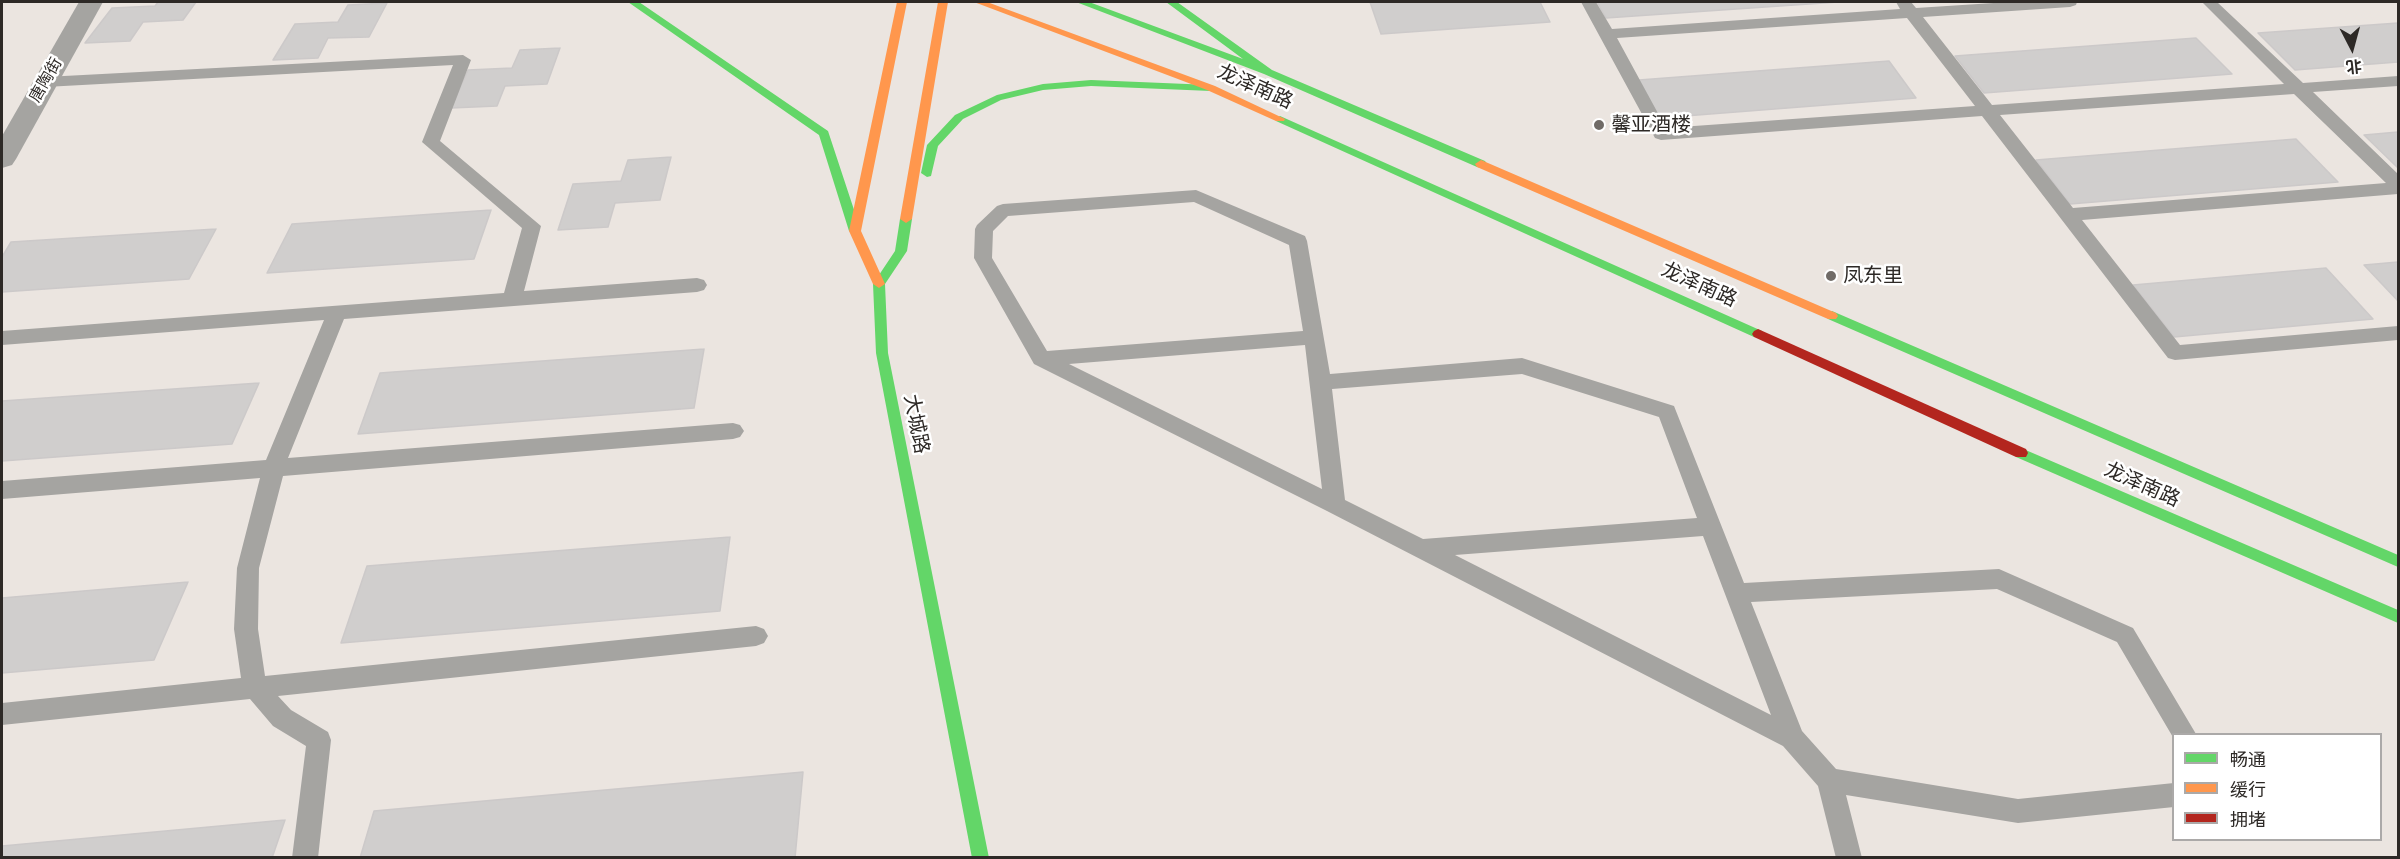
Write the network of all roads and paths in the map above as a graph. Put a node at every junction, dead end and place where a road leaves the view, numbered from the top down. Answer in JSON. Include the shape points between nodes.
{"nodes":[{"id":1,"x":91,"y":2,"type":"edge"},
{"id":2,"x":633,"y":2,"type":"edge"},
{"id":3,"x":902,"y":2,"type":"edge"},
{"id":4,"x":943,"y":2,"type":"edge"},
{"id":5,"x":979,"y":2,"type":"edge"},
{"id":6,"x":1081,"y":2,"type":"edge"},
{"id":7,"x":1171,"y":2,"type":"edge"},
{"id":8,"x":1589,"y":2,"type":"edge"},
{"id":9,"x":2070,"y":2,"type":"edge"},
{"id":10,"x":2209,"y":2,"type":"edge"},
{"id":11,"x":1908,"y":7,"type":"edge"},
{"id":12,"x":1607,"y":34,"type":"junction"},
{"id":13,"x":1268,"y":72,"type":"junction"},
{"id":14,"x":2398,"y":81,"type":"edge"},
{"id":15,"x":45,"y":82,"type":"junction"},
{"id":16,"x":1211,"y":88,"type":"junction"},
{"id":17,"x":2298,"y":88,"type":"junction"},
{"id":18,"x":1987,"y":110,"type":"junction"},
{"id":19,"x":4,"y":151,"type":"edge"},
{"id":20,"x":2398,"y":186,"type":"edge"},
{"id":21,"x":2068,"y":215,"type":"junction"},
{"id":22,"x":855,"y":231,"type":"junction"},
{"id":23,"x":901,"y":250,"type":"junction"},
{"id":24,"x":879,"y":284,"type":"junction"},
{"id":25,"x":697,"y":285,"type":"dead end"},
{"id":26,"x":512,"y":300,"type":"junction"},
{"id":27,"x":337,"y":313,"type":"junction"},
{"id":28,"x":2398,"y":333,"type":"edge"},
{"id":29,"x":1313,"y":337,"type":"junction"},
{"id":30,"x":2,"y":338,"type":"edge"},
{"id":31,"x":1041,"y":359,"type":"junction"},
{"id":32,"x":1321,"y":382,"type":"junction"},
{"id":33,"x":733,"y":431,"type":"dead end"},
{"id":34,"x":274,"y":467,"type":"junction"},
{"id":35,"x":2,"y":490,"type":"edge"},
{"id":36,"x":1335,"y":505,"type":"junction"},
{"id":37,"x":1710,"y":526,"type":"junction"},
{"id":38,"x":1418,"y":549,"type":"junction"},
{"id":39,"x":2398,"y":561,"type":"edge"},
{"id":40,"x":1736,"y":593,"type":"junction"},
{"id":41,"x":2398,"y":617,"type":"edge"},
{"id":42,"x":756,"y":636,"type":"dead end"},
{"id":43,"x":255,"y":688,"type":"junction"},
{"id":44,"x":2,"y":714,"type":"edge"},
{"id":45,"x":2183,"y":733,"type":"edge"},
{"id":46,"x":1792,"y":738,"type":"junction"},
{"id":47,"x":1829,"y":780,"type":"junction"},
{"id":48,"x":2172,"y":795,"type":"edge"},
{"id":49,"x":305,"y":858,"type":"edge"},
{"id":50,"x":981,"y":858,"type":"edge"},
{"id":51,"x":1849,"y":858,"type":"edge"}],
"edges":[{"from":1,"to":15,"type":"street","name":"唐陶街"},
{"from":2,"to":22,"type":"main road","via":[[824,133]]},
{"from":3,"to":22,"type":"main road"},
{"from":4,"to":23,"type":"main road"},
{"from":5,"to":16,"type":"main road","name":"龙泽南路"},
{"from":6,"to":13,"type":"main road","name":"龙泽南路"},
{"from":7,"to":13,"type":"main road"},
{"from":8,"to":12,"type":"lane"},
{"from":9,"to":11,"type":"lane"},
{"from":10,"to":17,"type":"lane"},
{"from":11,"to":12,"type":"lane"},
{"from":11,"to":18,"type":"lane"},
{"from":12,"to":18,"type":"lane","via":[[1661,134]]},
{"from":13,"to":39,"type":"main road","name":"龙泽南路"},
{"from":14,"to":17,"type":"lane"},
{"from":15,"to":19,"type":"street","name":"唐陶街"},
{"from":15,"to":26,"type":"lane","via":[[463,60],[431,142],[532,226]]},
{"from":16,"to":23,"type":"main road","via":[[1091,83],[1043,87],[997,98],[959,117],[933,145],[918,222]]},
{"from":16,"to":41,"type":"main road","name":"龙泽南路","via":[[2127,500]]},
{"from":17,"to":18,"type":"lane"},
{"from":17,"to":20,"type":"lane"},
{"from":18,"to":21,"type":"lane"},
{"from":20,"to":21,"type":"lane"},
{"from":21,"to":28,"type":"lane","via":[[2175,353]]},
{"from":22,"to":24,"type":"main road"},
{"from":23,"to":24,"type":"main road"},
{"from":24,"to":50,"type":"main road","name":"大城路","via":[[882,353]]},
{"from":25,"to":26,"type":"lane"},
{"from":26,"to":27,"type":"lane"},
{"from":27,"to":30,"type":"lane"},
{"from":27,"to":34,"type":"lane"},
{"from":29,"to":31,"type":"lane"},
{"from":29,"to":31,"type":"lane","via":[[1298,241],[1196,196],[1003,210],[984,229],[982,258]]},
{"from":29,"to":32,"type":"lane"},
{"from":31,"to":36,"type":"lane"},
{"from":32,"to":36,"type":"lane"},
{"from":32,"to":37,"type":"lane","via":[[1522,366],[1667,412]]},
{"from":33,"to":34,"type":"lane"},
{"from":34,"to":35,"type":"lane"},
{"from":34,"to":43,"type":"lane","via":[[248,568],[246,629]]},
{"from":36,"to":38,"type":"lane"},
{"from":37,"to":38,"type":"lane"},
{"from":37,"to":40,"type":"lane"},
{"from":38,"to":46,"type":"lane"},
{"from":40,"to":45,"type":"lane","via":[[2000,579],[2125,635]]},
{"from":40,"to":46,"type":"lane"},
{"from":42,"to":43,"type":"lane"},
{"from":43,"to":44,"type":"lane"},
{"from":43,"to":49,"type":"lane","via":[[282,718],[319,740]]},
{"from":46,"to":47,"type":"lane"},
{"from":47,"to":48,"type":"lane","via":[[2018,811]]},
{"from":47,"to":51,"type":"lane"}]}
